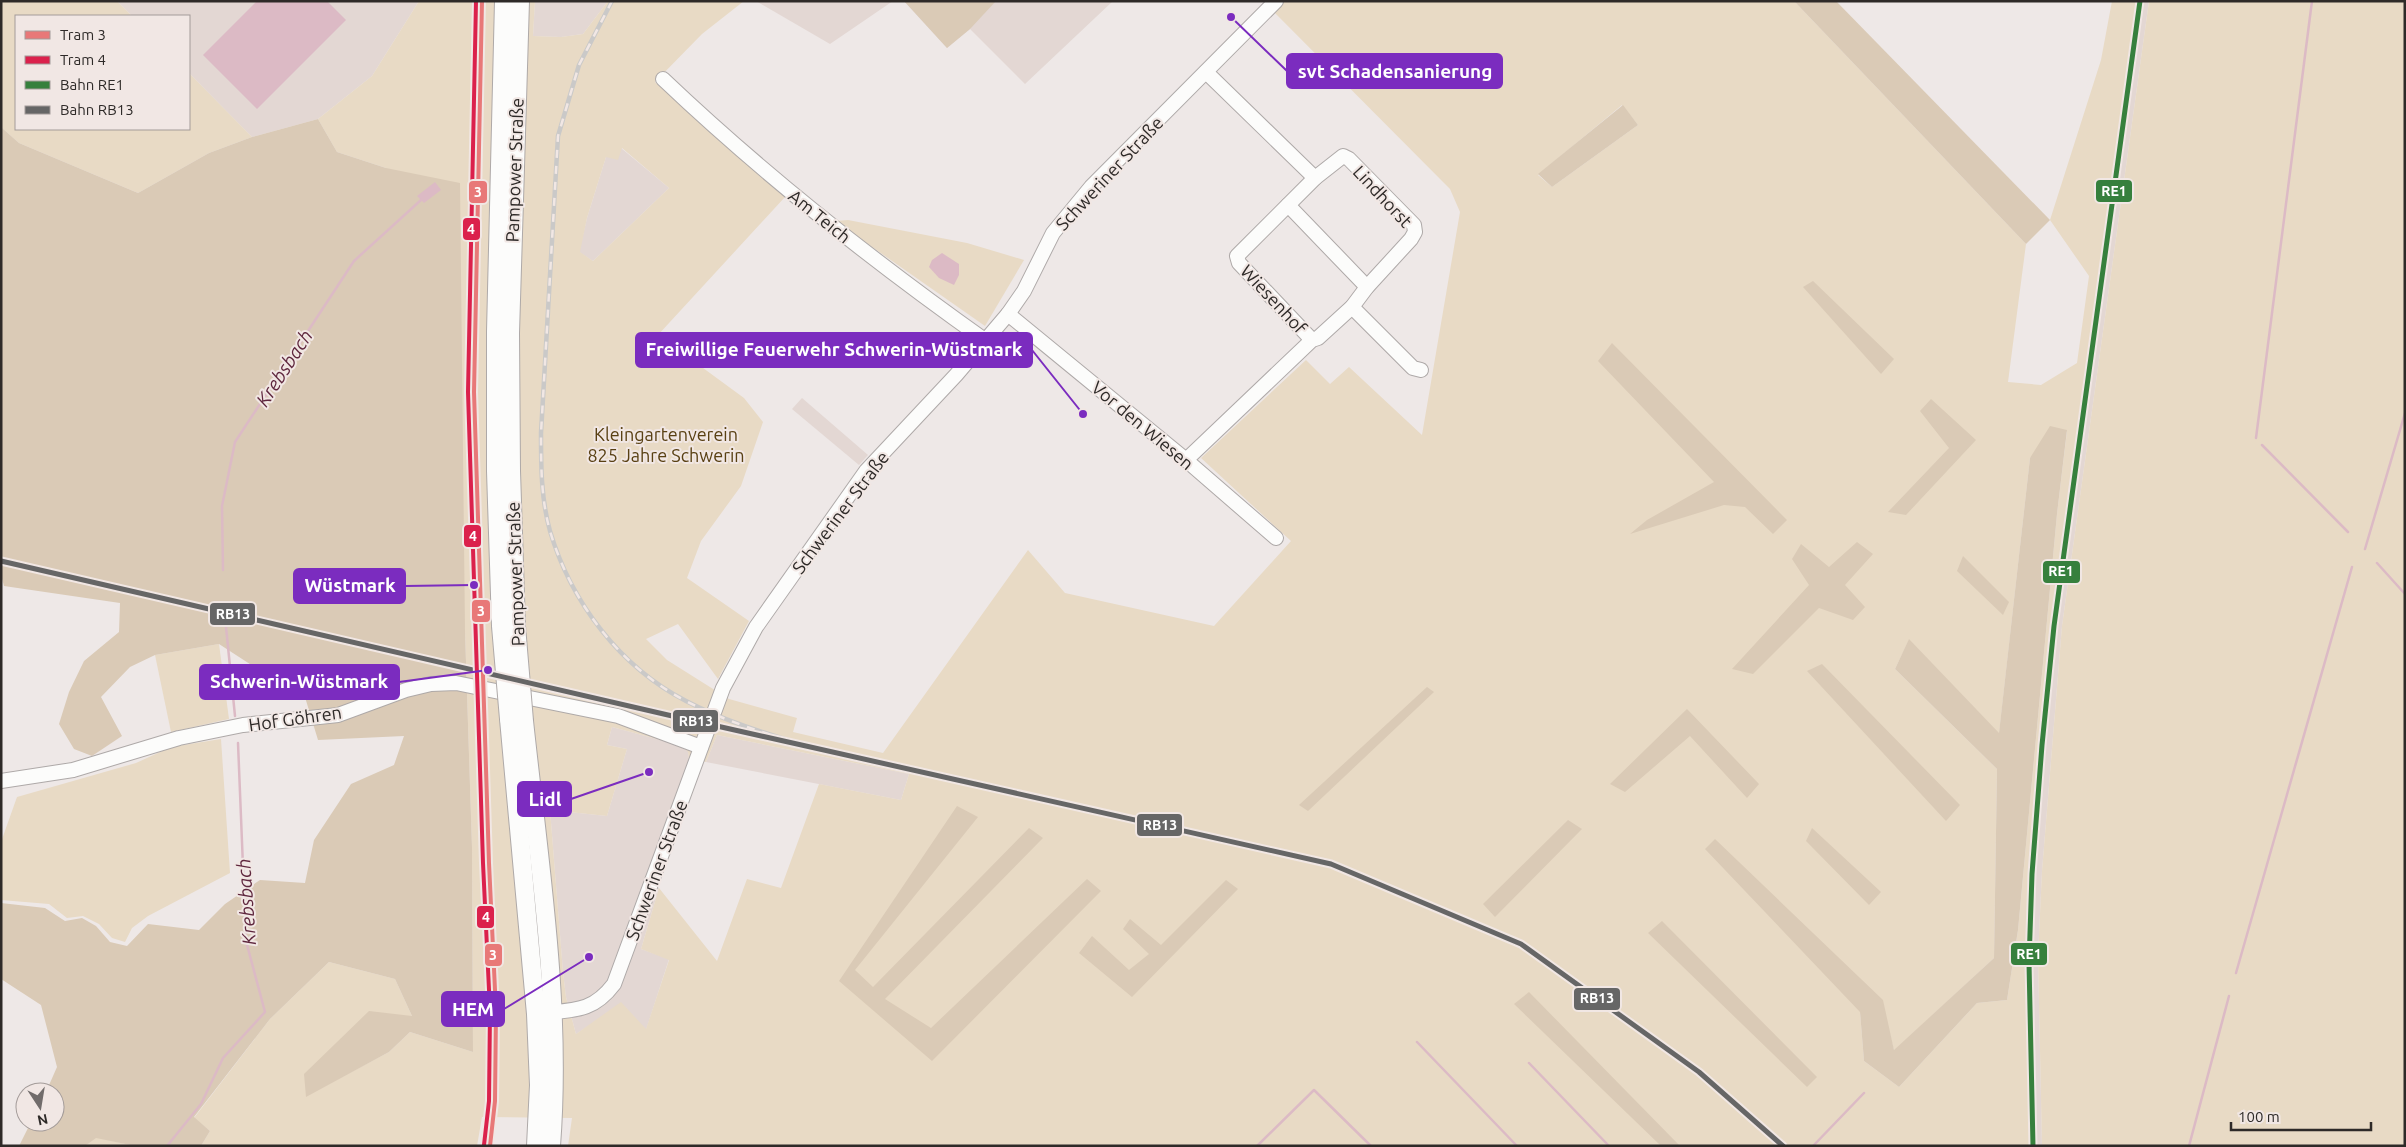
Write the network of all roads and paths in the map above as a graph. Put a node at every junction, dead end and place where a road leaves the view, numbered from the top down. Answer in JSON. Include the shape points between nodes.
{"nodes":[{"id":1,"x":504,"y":1,"type":"edge"},
{"id":2,"x":520,"y":1,"type":"edge"},
{"id":3,"x":1276,"y":1,"type":"edge"},
{"id":4,"x":1206,"y":72,"type":"junction"},
{"id":5,"x":664,"y":79,"type":"dead end"},
{"id":6,"x":1315,"y":178,"type":"junction"},
{"id":7,"x":1288,"y":206,"type":"junction"},
{"id":8,"x":1367,"y":287,"type":"junction"},
{"id":9,"x":1352,"y":307,"type":"junction"},
{"id":10,"x":1008,"y":314,"type":"junction"},
{"id":11,"x":1312,"y":340,"type":"junction"},
{"id":12,"x":986,"y":341,"type":"junction"},
{"id":13,"x":1421,"y":370,"type":"dead end"},
{"id":14,"x":1186,"y":460,"type":"junction"},
{"id":15,"x":1276,"y":538,"type":"dead end"},
{"id":16,"x":509,"y":626,"type":"junction"},
{"id":17,"x":701,"y":746,"type":"junction"},
{"id":18,"x":1,"y":781,"type":"edge"},
{"id":19,"x":545,"y":1013,"type":"junction"},
{"id":20,"x":536,"y":1146,"type":"edge"},
{"id":21,"x":551,"y":1146,"type":"edge"}],
"edges":[{"from":1,"to":16,"type":"main road","name":"Pampower Straße","via":[[496,471]]},
{"from":2,"to":16,"type":"main road","name":"Pampower Straße","via":[[510,333]]},
{"from":3,"to":4,"type":"street","name":"Schweriner Straße"},
{"from":4,"to":6,"type":"street"},
{"from":4,"to":10,"type":"street","name":"Schweriner Straße","via":[[1091,187],[1053,232],[1024,291]]},
{"from":5,"to":12,"type":"street","name":"Am Teich","via":[[716,129],[804,204],[914,290]]},
{"from":6,"to":7,"type":"street","name":"Wiesenhof"},
{"from":6,"to":8,"type":"street","name":"Lindhorst","via":[[1343,156],[1414,225],[1411,239]]},
{"from":7,"to":8,"type":"street"},
{"from":7,"to":11,"type":"street","name":"Wiesenhof","via":[[1237,256],[1239,263]]},
{"from":8,"to":9,"type":"street","name":"Lindhorst"},
{"from":9,"to":11,"type":"street","name":"Lindhorst"},
{"from":9,"to":13,"type":"street","via":[[1413,368]]},
{"from":10,"to":12,"type":"street","name":"Schweriner Straße"},
{"from":10,"to":14,"type":"street","name":"Vor den Wiesen"},
{"from":11,"to":14,"type":"street","name":"Wiesenhof"},
{"from":12,"to":17,"type":"street","name":"Schweriner Straße","via":[[866,471],[762,619],[723,688]]},
{"from":14,"to":15,"type":"street","name":"Vor den Wiesen"},
{"from":16,"to":19,"type":"main road","name":"Pampower Straße","bridge":true},
{"from":17,"to":18,"type":"street","name":"Hof Göhren","via":[[618,716],[444,683],[406,690],[338,715],[243,725],[179,738],[72,770]]},
{"from":17,"to":19,"type":"street","name":"Schweriner Straße","via":[[614,984],[604,998],[590,1006]]},
{"from":19,"to":20,"type":"main road","name":"Pampower Straße"},
{"from":19,"to":21,"type":"main road","name":"Pampower Straße","via":[[555,1084]]}]}
